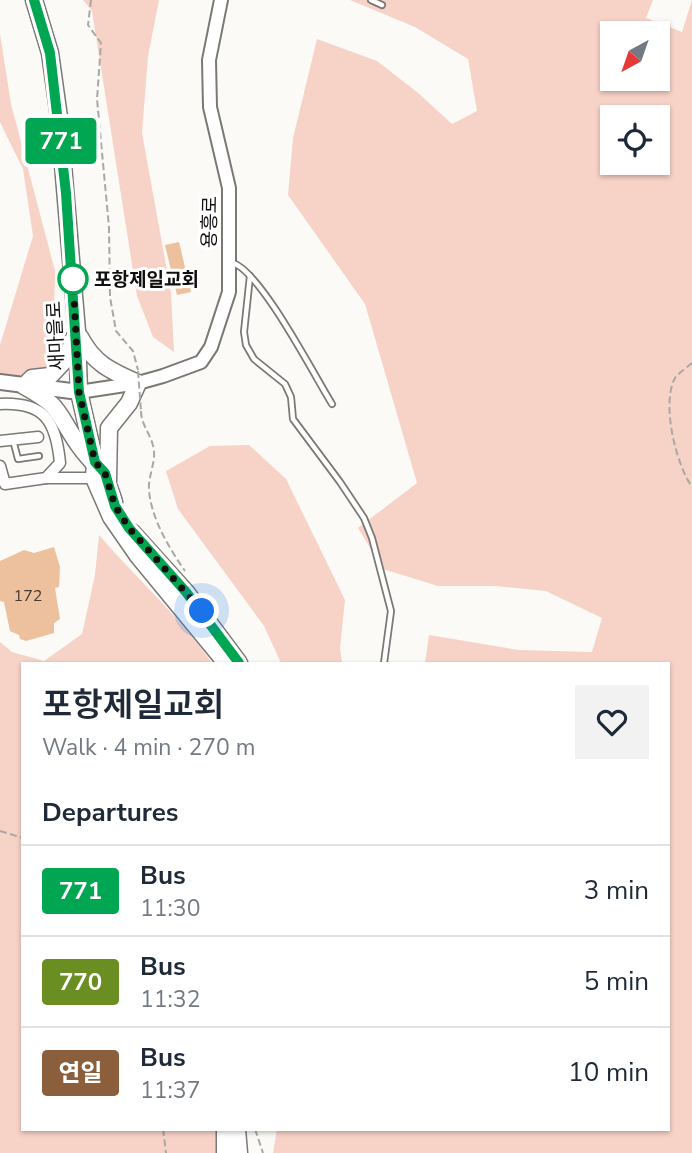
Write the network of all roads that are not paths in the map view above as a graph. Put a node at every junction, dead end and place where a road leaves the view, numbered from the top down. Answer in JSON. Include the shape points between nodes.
{"nodes":[{"id":1,"x":34,"y":0,"type":"edge"},
{"id":2,"x":221,"y":0,"type":"edge"},
{"id":3,"x":371,"y":0,"type":"edge"},
{"id":4,"x":382,"y":5,"type":"dead end"},
{"id":5,"x":228,"y":262,"type":"junction"},
{"id":6,"x":250,"y":276,"type":"junction"},
{"id":7,"x":77,"y":331,"type":"junction"},
{"id":8,"x":138,"y":377,"type":"junction"},
{"id":9,"x":0,"y":382,"type":"edge"},
{"id":10,"x":24,"y":386,"type":"junction"},
{"id":11,"x":79,"y":392,"type":"junction"},
{"id":12,"x":0,"y":404,"type":"edge"},
{"id":13,"x":332,"y":404,"type":"dead end"},
{"id":14,"x":38,"y":437,"type":"dead end"},
{"id":15,"x":13,"y":439,"type":"junction"},
{"id":16,"x":0,"y":441,"type":"edge"},
{"id":17,"x":40,"y":456,"type":"dead end"},
{"id":18,"x":0,"y":466,"type":"edge"},
{"id":19,"x":99,"y":475,"type":"junction"},
{"id":20,"x":46,"y":478,"type":"junction"},
{"id":21,"x":3,"y":486,"type":"edge"},
{"id":22,"x":225,"y":662,"type":"edge"},
{"id":23,"x":238,"y":662,"type":"edge"},
{"id":24,"x":384,"y":662,"type":"edge"},
{"id":25,"x":225,"y":1131,"type":"edge"},
{"id":26,"x":237,"y":1131,"type":"edge"},
{"id":27,"x":225,"y":1153,"type":"edge"},
{"id":28,"x":239,"y":1153,"type":"edge"}],
"edges":[{"from":1,"to":7,"type":"main road","name":"새마을로","via":[[50,53],[57,104]]},
{"from":2,"to":5,"type":"street","name":"용흥로","via":[[209,83],[210,107],[229,188]]},
{"from":3,"to":4,"type":"lane"},
{"from":5,"to":6,"type":"lane","via":[[241,266]]},
{"from":5,"to":8,"type":"street","name":"용흥로","via":[[229,292],[211,347],[201,362]]},
{"from":6,"to":13,"type":"lane"},
{"from":6,"to":24,"type":"lane","via":[[246,345],[254,359],[285,384],[293,419],[352,500],[372,538],[391,611]]},
{"from":7,"to":8,"type":"main road","via":[[89,353],[108,372]]},
{"from":7,"to":10,"type":"main road","via":[[67,358],[50,376],[32,378]]},
{"from":7,"to":11,"type":"main road","name":"새마을로"},
{"from":8,"to":11,"type":"street","name":"용흥로"},
{"from":8,"to":19,"type":"main road","via":[[129,403],[109,428]]},
{"from":9,"to":10,"type":"main road","name":"용흥로"},
{"from":10,"to":11,"type":"main road","name":"용흥로"},
{"from":10,"to":19,"type":"main road","via":[[62,413]]},
{"from":11,"to":19,"type":"main road","name":"새마을로"},
{"from":12,"to":20,"type":"street","via":[[26,403],[45,415],[60,463]]},
{"from":14,"to":15,"type":"street"},
{"from":15,"to":16,"type":"street"},
{"from":15,"to":17,"type":"lane","via":[[18,459]]},
{"from":18,"to":21,"type":"street"},
{"from":19,"to":20,"type":"street"},
{"from":19,"to":22,"type":"main road","name":"새마을로","via":[[111,517]]},
{"from":19,"to":23,"type":"main road","name":"새마을로","via":[[129,528],[194,601]]},
{"from":20,"to":21,"type":"street"},
{"from":25,"to":27,"type":"main road"},
{"from":26,"to":28,"type":"main road"}]}
